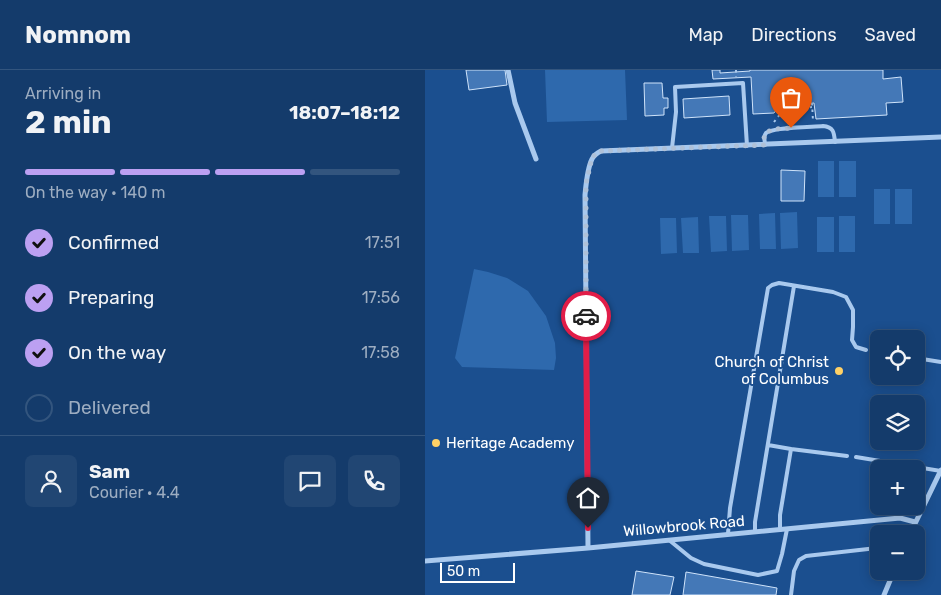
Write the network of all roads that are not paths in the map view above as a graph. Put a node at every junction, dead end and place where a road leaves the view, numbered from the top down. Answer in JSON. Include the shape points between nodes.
{"nodes":[{"id":1,"x":508,"y":70,"type":"edge"},
{"id":2,"x":941,"y":137,"type":"edge"},
{"id":3,"x":835,"y":142,"type":"junction"},
{"id":4,"x":765,"y":145,"type":"junction"},
{"id":5,"x":747,"y":146,"type":"junction"},
{"id":6,"x":673,"y":148,"type":"junction"},
{"id":7,"x":536,"y":159,"type":"dead end"},
{"id":8,"x":794,"y":286,"type":"junction"},
{"id":9,"x":866,"y":350,"type":"dead end"},
{"id":10,"x":925,"y":359,"type":"edge"},
{"id":11,"x":941,"y":362,"type":"edge"},
{"id":12,"x":768,"y":445,"type":"junction"},
{"id":13,"x":791,"y":449,"type":"junction"},
{"id":14,"x":847,"y":456,"type":"dead end"},
{"id":15,"x":856,"y":457,"type":"dead end"},
{"id":16,"x":941,"y":470,"type":"edge"},
{"id":17,"x":915,"y":522,"type":"junction"},
{"id":18,"x":914,"y":525,"type":"edge"},
{"id":19,"x":787,"y":529,"type":"junction"},
{"id":20,"x":780,"y":530,"type":"junction"},
{"id":21,"x":755,"y":532,"type":"junction"},
{"id":22,"x":728,"y":534,"type":"junction"},
{"id":23,"x":669,"y":540,"type":"junction"},
{"id":24,"x":588,"y":548,"type":"junction"},
{"id":25,"x":870,"y":549,"type":"edge"},
{"id":26,"x":425,"y":562,"type":"edge"},
{"id":27,"x":890,"y":580,"type":"edge"},
{"id":28,"x":791,"y":595,"type":"edge"},
{"id":29,"x":884,"y":595,"type":"edge"}],
"edges":[{"from":1,"to":7,"type":"street","via":[[515,103]]},
{"from":2,"to":3,"type":"street"},
{"from":3,"to":4,"type":"street"},
{"from":3,"to":4,"type":"lane","via":[[832,129],[823,126],[774,129],[766,133]]},
{"from":4,"to":5,"type":"street"},
{"from":5,"to":6,"type":"street"},
{"from":5,"to":6,"type":"lane","via":[[743,84],[675,87]]},
{"from":6,"to":24,"type":"street","via":[[596,153],[586,184]]},
{"from":8,"to":9,"type":"lane","via":[[846,297],[853,310],[852,340],[856,347]]},
{"from":8,"to":12,"type":"lane"},
{"from":8,"to":22,"type":"lane","via":[[779,283],[769,288],[729,508]]},
{"from":10,"to":11,"type":"lane"},
{"from":12,"to":13,"type":"lane"},
{"from":12,"to":21,"type":"lane"},
{"from":13,"to":14,"type":"lane"},
{"from":13,"to":20,"type":"lane"},
{"from":15,"to":16,"type":"lane"},
{"from":16,"to":17,"type":"street"},
{"from":17,"to":18,"type":"street"},
{"from":17,"to":19,"type":"street","name":"Willowbrook Road","via":[[900,518]]},
{"from":19,"to":20,"type":"street","name":"Willowbrook Road"},
{"from":19,"to":23,"type":"lane","via":[[777,571],[758,575],[704,564]]},
{"from":20,"to":21,"type":"street","name":"Willowbrook Road"},
{"from":21,"to":22,"type":"street","name":"Willowbrook Road"},
{"from":22,"to":23,"type":"street","name":"Willowbrook Road"},
{"from":23,"to":24,"type":"street","name":"Willowbrook Road"},
{"from":24,"to":26,"type":"street","name":"Willowbrook Road"},
{"from":25,"to":28,"type":"lane","via":[[806,556],[799,560]]},
{"from":27,"to":29,"type":"street"}]}
